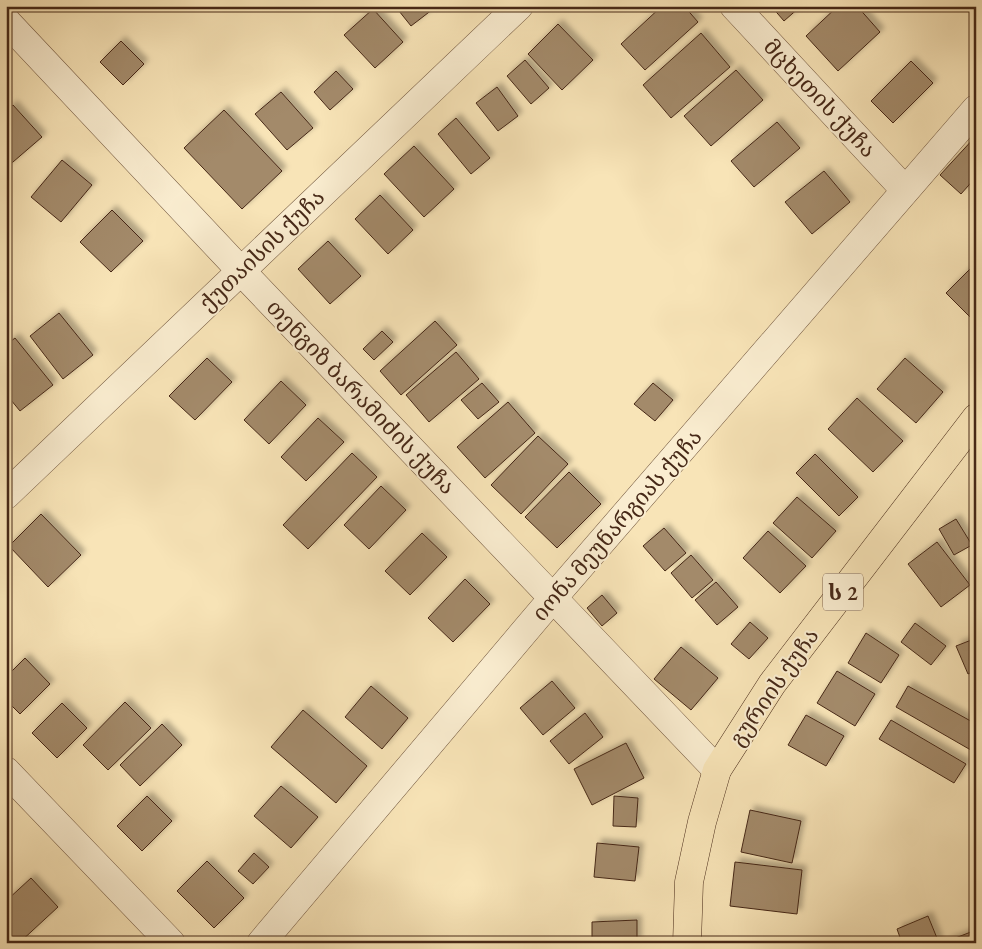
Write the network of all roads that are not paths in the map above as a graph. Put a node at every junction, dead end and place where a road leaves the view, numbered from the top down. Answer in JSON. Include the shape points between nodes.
{"nodes":[{"id":1,"x":518,"y":6,"type":"edge"},
{"id":2,"x":734,"y":6,"type":"edge"},
{"id":3,"x":6,"y":21,"type":"edge"},
{"id":4,"x":976,"y":109,"type":"edge"},
{"id":5,"x":905,"y":190,"type":"junction"},
{"id":6,"x":241,"y":271,"type":"junction"},
{"id":7,"x":976,"y":418,"type":"edge"},
{"id":8,"x":6,"y":495,"type":"edge"},
{"id":9,"x":552,"y":599,"type":"junction"},
{"id":10,"x":717,"y":770,"type":"junction"},
{"id":11,"x":6,"y":771,"type":"edge"},
{"id":12,"x":171,"y":943,"type":"edge"},
{"id":13,"x":261,"y":943,"type":"edge"},
{"id":14,"x":687,"y":943,"type":"edge"}],
"edges":[{"from":1,"to":6,"type":"street","name":"ქუთაისის ქუჩა"},
{"from":2,"to":5,"type":"street","name":"მცხეთის ქუჩა"},
{"from":3,"to":6,"type":"street","name":"თენგიზ ბარამიძის ქუჩა"},
{"from":4,"to":5,"type":"street","name":"იონა მეუნარგიას ქუჩა"},
{"from":5,"to":9,"type":"street","name":"იონა მეუნარგიას ქუჩა"},
{"from":6,"to":8,"type":"street","name":"ქუთაისის ქუჩა"},
{"from":6,"to":9,"type":"street","name":"თენგიზ ბარამიძის ქუჩა"},
{"from":7,"to":10,"type":"highway","name":"გურიის ქუჩა","number":"ს 2","via":[[772,684]]},
{"from":9,"to":10,"type":"street","name":"თენგიზ ბარამიძის ქუჩა"},
{"from":9,"to":13,"type":"street","name":"იონა მეუნარგიას ქუჩა"},
{"from":10,"to":14,"type":"highway","name":"გურიის ქუჩა","number":"ს 2","via":[[689,882]]},
{"from":11,"to":12,"type":"street"}]}
